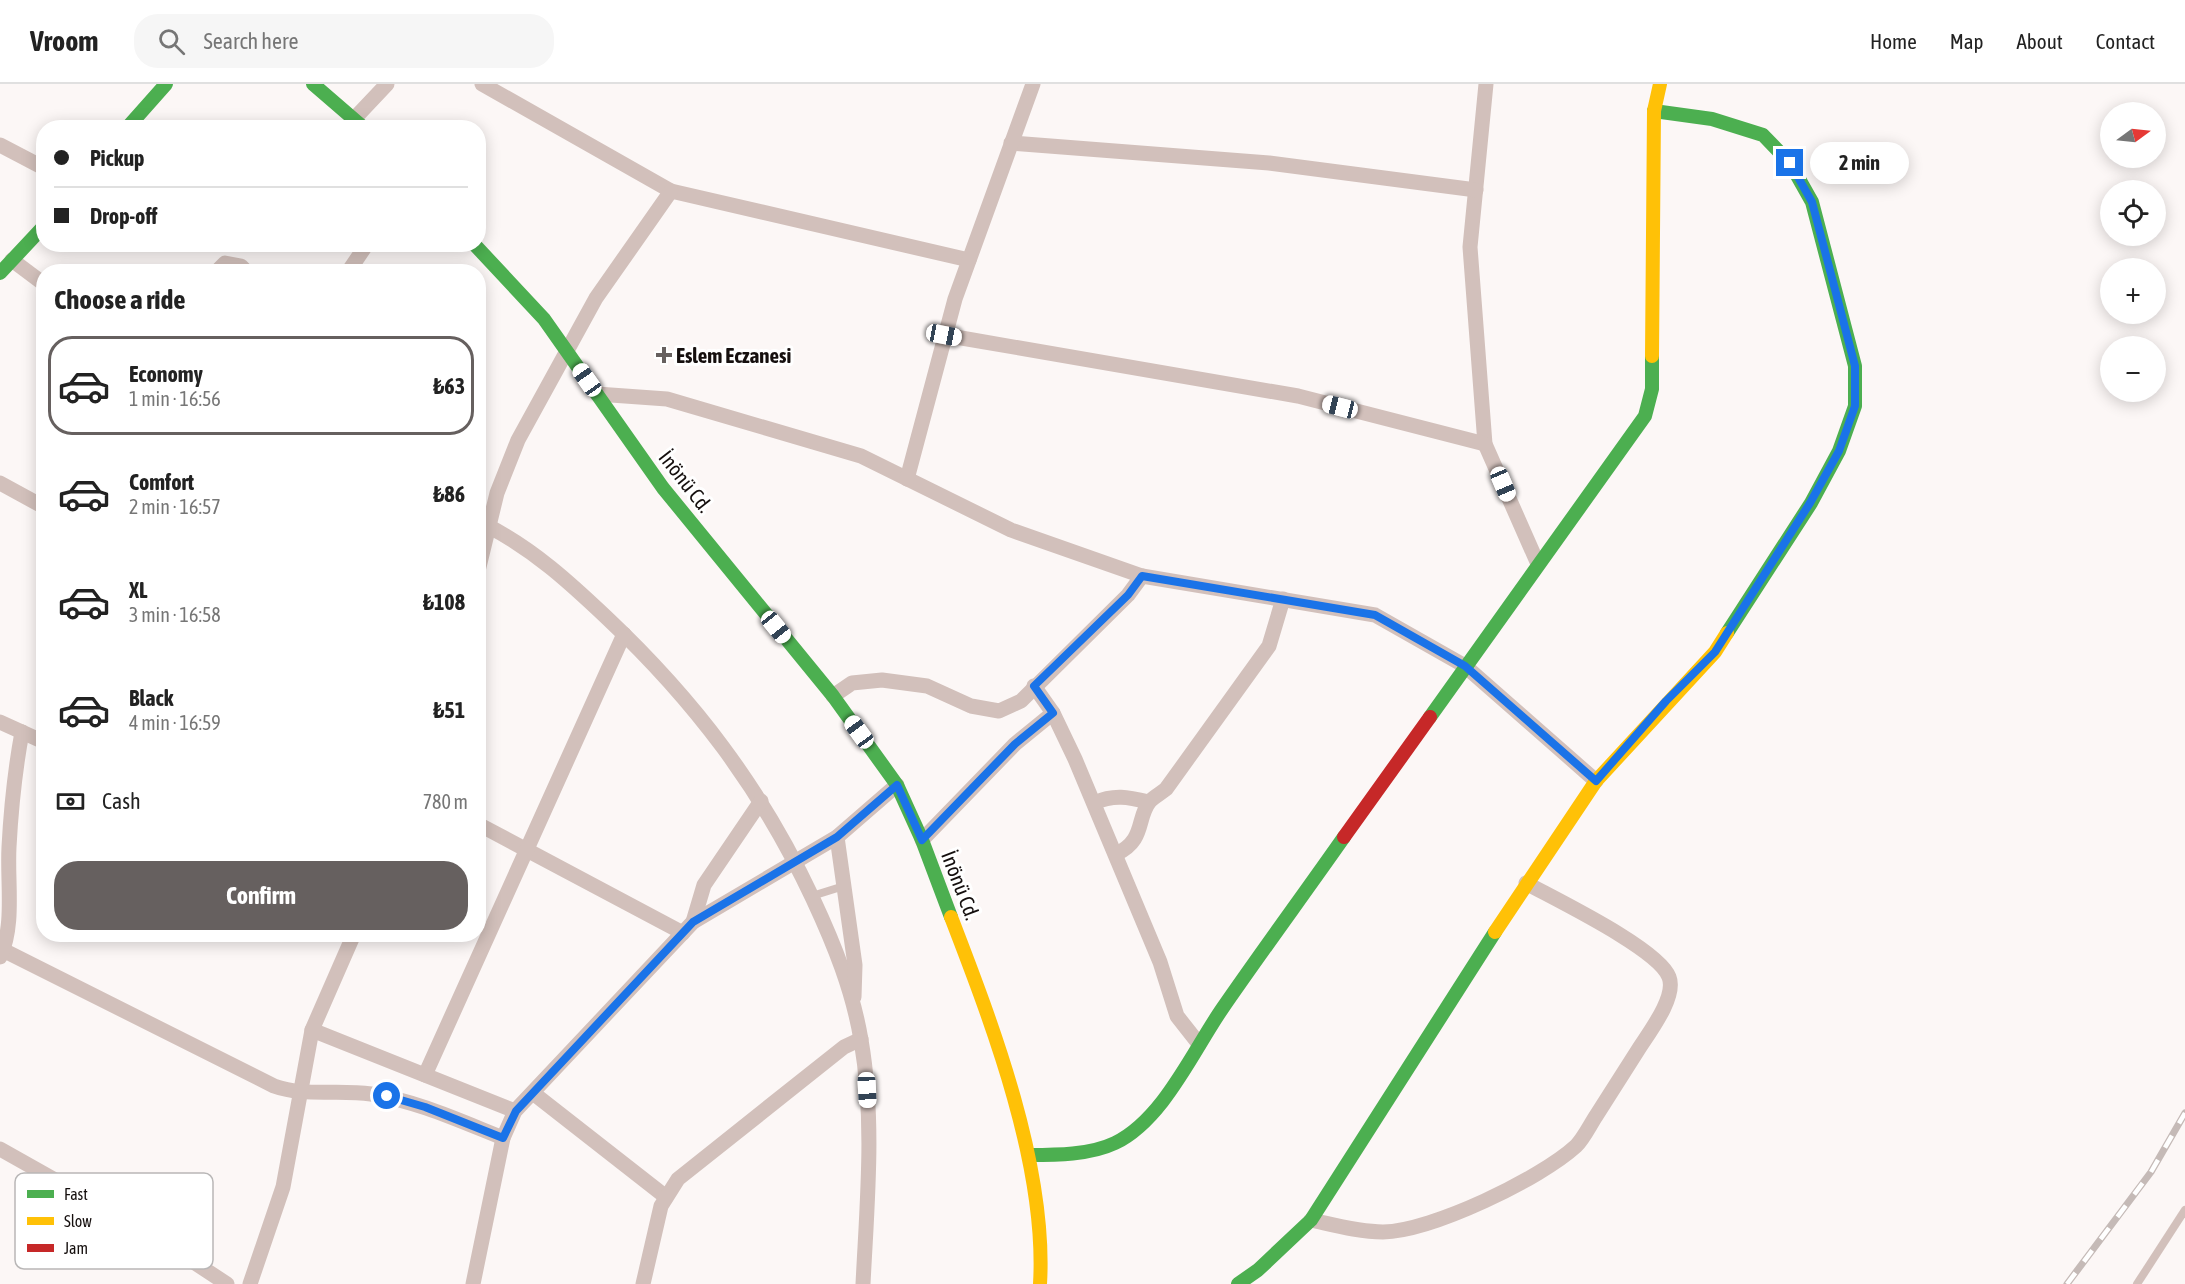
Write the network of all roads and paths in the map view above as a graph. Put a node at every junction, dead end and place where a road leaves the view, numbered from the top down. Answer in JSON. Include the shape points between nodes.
{"nodes":[{"id":1,"x":166,"y":84,"type":"edge"},
{"id":2,"x":313,"y":84,"type":"edge"},
{"id":3,"x":387,"y":84,"type":"edge"},
{"id":4,"x":482,"y":84,"type":"edge"},
{"id":5,"x":1028,"y":84,"type":"edge"},
{"id":6,"x":1486,"y":84,"type":"edge"},
{"id":7,"x":1660,"y":84,"type":"edge"},
{"id":8,"x":1654,"y":111,"type":"junction"},
{"id":9,"x":134,"y":120,"type":"edge"},
{"id":10,"x":355,"y":120,"type":"edge"},
{"id":11,"x":361,"y":120,"type":"edge"},
{"id":12,"x":1011,"y":144,"type":"junction"},
{"id":13,"x":0,"y":145,"type":"edge"},
{"id":14,"x":36,"y":164,"type":"edge"},
{"id":15,"x":1476,"y":190,"type":"junction"},
{"id":16,"x":671,"y":192,"type":"junction"},
{"id":17,"x":36,"y":234,"type":"edge"},
{"id":18,"x":481,"y":252,"type":"edge"},
{"id":19,"x":12,"y":260,"type":"junction"},
{"id":20,"x":969,"y":260,"type":"junction"},
{"id":21,"x":0,"y":273,"type":"edge"},
{"id":22,"x":36,"y":278,"type":"edge"},
{"id":23,"x":944,"y":335,"type":"junction"},
{"id":24,"x":567,"y":352,"type":"junction"},
{"id":25,"x":597,"y":394,"type":"junction"},
{"id":26,"x":1485,"y":444,"type":"junction"},
{"id":27,"x":907,"y":479,"type":"junction"},
{"id":28,"x":0,"y":483,"type":"edge"},
{"id":29,"x":36,"y":503,"type":"edge"},
{"id":30,"x":488,"y":526,"type":"junction"},
{"id":31,"x":486,"y":535,"type":"edge"},
{"id":32,"x":1538,"y":564,"type":"junction"},
{"id":33,"x":1142,"y":576,"type":"junction"},
{"id":34,"x":1283,"y":599,"type":"junction"},
{"id":35,"x":624,"y":634,"type":"junction"},
{"id":36,"x":1465,"y":666,"type":"junction"},
{"id":37,"x":1034,"y":686,"type":"junction"},
{"id":38,"x":833,"y":696,"type":"junction"},
{"id":39,"x":1053,"y":713,"type":"junction"},
{"id":40,"x":0,"y":722,"type":"edge"},
{"id":41,"x":22,"y":732,"type":"junction"},
{"id":42,"x":36,"y":738,"type":"edge"},
{"id":43,"x":1596,"y":781,"type":"junction"},
{"id":44,"x":897,"y":785,"type":"junction"},
{"id":45,"x":761,"y":801,"type":"junction"},
{"id":46,"x":1149,"y":802,"type":"junction"},
{"id":47,"x":1094,"y":803,"type":"junction"},
{"id":48,"x":486,"y":828,"type":"edge"},
{"id":49,"x":837,"y":837,"type":"junction"},
{"id":50,"x":922,"y":840,"type":"junction"},
{"id":51,"x":4,"y":847,"type":"edge"},
{"id":52,"x":528,"y":848,"type":"junction"},
{"id":53,"x":1116,"y":854,"type":"junction"},
{"id":54,"x":795,"y":861,"type":"junction"},
{"id":55,"x":1526,"y":883,"type":"junction"},
{"id":56,"x":844,"y":886,"type":"junction"},
{"id":57,"x":812,"y":896,"type":"junction"},
{"id":58,"x":688,"y":928,"type":"junction"},
{"id":59,"x":486,"y":941,"type":"edge"},
{"id":60,"x":350,"y":942,"type":"edge"},
{"id":61,"x":485,"y":942,"type":"edge"},
{"id":62,"x":2,"y":954,"type":"edge"},
{"id":63,"x":853,"y":1004,"type":"junction"},
{"id":64,"x":312,"y":1030,"type":"junction"},
{"id":65,"x":861,"y":1039,"type":"junction"},
{"id":66,"x":1199,"y":1044,"type":"junction"},
{"id":67,"x":425,"y":1075,"type":"junction"},
{"id":68,"x":298,"y":1092,"type":"junction"},
{"id":69,"x":533,"y":1093,"type":"junction"},
{"id":70,"x":516,"y":1111,"type":"junction"},
{"id":71,"x":503,"y":1138,"type":"junction"},
{"id":72,"x":0,"y":1149,"type":"edge"},
{"id":73,"x":1029,"y":1155,"type":"junction"},
{"id":74,"x":43,"y":1173,"type":"edge"},
{"id":75,"x":666,"y":1197,"type":"junction"},
{"id":76,"x":2185,"y":1210,"type":"edge"},
{"id":77,"x":1311,"y":1220,"type":"junction"},
{"id":78,"x":204,"y":1269,"type":"edge"},
{"id":79,"x":227,"y":1284,"type":"edge"},
{"id":80,"x":250,"y":1284,"type":"edge"},
{"id":81,"x":473,"y":1284,"type":"edge"},
{"id":82,"x":644,"y":1284,"type":"edge"},
{"id":83,"x":863,"y":1284,"type":"edge"},
{"id":84,"x":1040,"y":1284,"type":"edge"},
{"id":85,"x":1238,"y":1284,"type":"edge"},
{"id":86,"x":2137,"y":1284,"type":"edge"}],
"edges":[{"from":1,"to":9,"type":"street"},
{"from":2,"to":10,"type":"street"},
{"from":3,"to":11,"type":"street"},
{"from":4,"to":16,"type":"street"},
{"from":5,"to":12,"type":"street"},
{"from":6,"to":15,"type":"street"},
{"from":7,"to":8,"type":"street"},
{"from":8,"to":32,"type":"street","via":[[1652,389],[1646,416]]},
{"from":8,"to":43,"type":"street","via":[[1712,119],[1763,135],[1790,163],[1812,202],[1855,366],[1855,406],[1839,451],[1810,503],[1715,652]]},
{"from":12,"to":15,"type":"street","via":[[1269,164]]},
{"from":12,"to":20,"type":"street"},
{"from":13,"to":14,"type":"street"},
{"from":15,"to":26,"type":"street","via":[[1470,247]]},
{"from":16,"to":20,"type":"street"},
{"from":16,"to":24,"type":"street","via":[[596,298]]},
{"from":17,"to":19,"type":"street"},
{"from":18,"to":24,"type":"street","name":"İnönü Cd.","via":[[544,319]]},
{"from":19,"to":21,"type":"street"},
{"from":19,"to":22,"type":"street"},
{"from":20,"to":23,"type":"street"},
{"from":23,"to":26,"type":"street","via":[[1298,396]]},
{"from":23,"to":27,"type":"street"},
{"from":24,"to":25,"type":"street","name":"İnönü Cd."},
{"from":24,"to":30,"type":"street","via":[[518,440]]},
{"from":25,"to":27,"type":"street","via":[[667,399],[861,456]]},
{"from":25,"to":38,"type":"street","name":"İnönü Cd.","via":[[663,488]]},
{"from":26,"to":32,"type":"street"},
{"from":27,"to":33,"type":"street","via":[[1011,530]]},
{"from":28,"to":29,"type":"street"},
{"from":30,"to":31,"type":"street"},
{"from":30,"to":35,"type":"street","via":[[554,568]]},
{"from":32,"to":36,"type":"street"},
{"from":33,"to":34,"type":"street"},
{"from":33,"to":37,"type":"street","via":[[1122,601]]},
{"from":34,"to":36,"type":"street","via":[[1375,615]]},
{"from":34,"to":46,"type":"street","via":[[1269,646],[1166,789]]},
{"from":35,"to":45,"type":"street","via":[[705,722]]},
{"from":35,"to":52,"type":"street"},
{"from":36,"to":43,"type":"street"},
{"from":36,"to":66,"type":"street"},
{"from":37,"to":38,"type":"street","via":[[1021,701],[999,711],[971,706],[927,686],[882,680],[852,683]]},
{"from":37,"to":39,"type":"street"},
{"from":38,"to":44,"type":"street","name":"İnönü Cd."},
{"from":39,"to":47,"type":"street"},
{"from":39,"to":50,"type":"street","via":[[1015,744]]},
{"from":40,"to":41,"type":"street"},
{"from":41,"to":42,"type":"street"},
{"from":41,"to":51,"type":"street"},
{"from":43,"to":55,"type":"street"},
{"from":44,"to":49,"type":"street"},
{"from":44,"to":50,"type":"street","name":"İnönü Cd."},
{"from":45,"to":54,"type":"street"},
{"from":45,"to":58,"type":"street","via":[[704,885]]},
{"from":46,"to":47,"type":"street","via":[[1124,796]]},
{"from":46,"to":53,"type":"street","via":[[1142,826],[1128,849]]},
{"from":47,"to":53,"type":"street"},
{"from":48,"to":52,"type":"street"},
{"from":49,"to":54,"type":"street"},
{"from":49,"to":56,"type":"street"},
{"from":50,"to":73,"type":"street","name":"İnönü Cd.","via":[[982,998]]},
{"from":51,"to":62,"type":"street","via":[[7,935]]},
{"from":52,"to":58,"type":"street"},
{"from":52,"to":59,"type":"street"},
{"from":53,"to":66,"type":"street","via":[[1160,962],[1177,1016]]},
{"from":54,"to":57,"type":"street"},
{"from":54,"to":58,"type":"street"},
{"from":55,"to":77,"type":"street"},
{"from":55,"to":77,"type":"street","via":[[1627,940],[1658,961],[1670,978],[1669,996],[1662,1012],[1578,1144],[1548,1168],[1424,1225],[1383,1232]]},
{"from":56,"to":57,"type":"lane"},
{"from":56,"to":63,"type":"street","via":[[856,975]]},
{"from":57,"to":63,"type":"street"},
{"from":58,"to":69,"type":"street"},
{"from":60,"to":64,"type":"street"},
{"from":61,"to":67,"type":"street"},
{"from":62,"to":68,"type":"street","via":[[274,1086]]},
{"from":63,"to":65,"type":"street"},
{"from":64,"to":67,"type":"street"},
{"from":64,"to":68,"type":"street"},
{"from":65,"to":75,"type":"street","via":[[844,1047],[686,1171]]},
{"from":65,"to":83,"type":"street","via":[[868,1134]]},
{"from":66,"to":73,"type":"street","via":[[1154,1112],[1115,1143],[1058,1155]]},
{"from":67,"to":70,"type":"street"},
{"from":68,"to":71,"type":"street","via":[[345,1091],[387,1096]]},
{"from":68,"to":80,"type":"street","via":[[283,1187]]},
{"from":69,"to":70,"type":"street"},
{"from":69,"to":75,"type":"street"},
{"from":70,"to":71,"type":"street"},
{"from":71,"to":81,"type":"street"},
{"from":72,"to":74,"type":"street"},
{"from":73,"to":84,"type":"street","name":"İnönü Cd.","via":[[1042,1251]]},
{"from":75,"to":82,"type":"street"},
{"from":76,"to":86,"type":"lane"},
{"from":77,"to":85,"type":"street"},
{"from":78,"to":79,"type":"street"}]}
